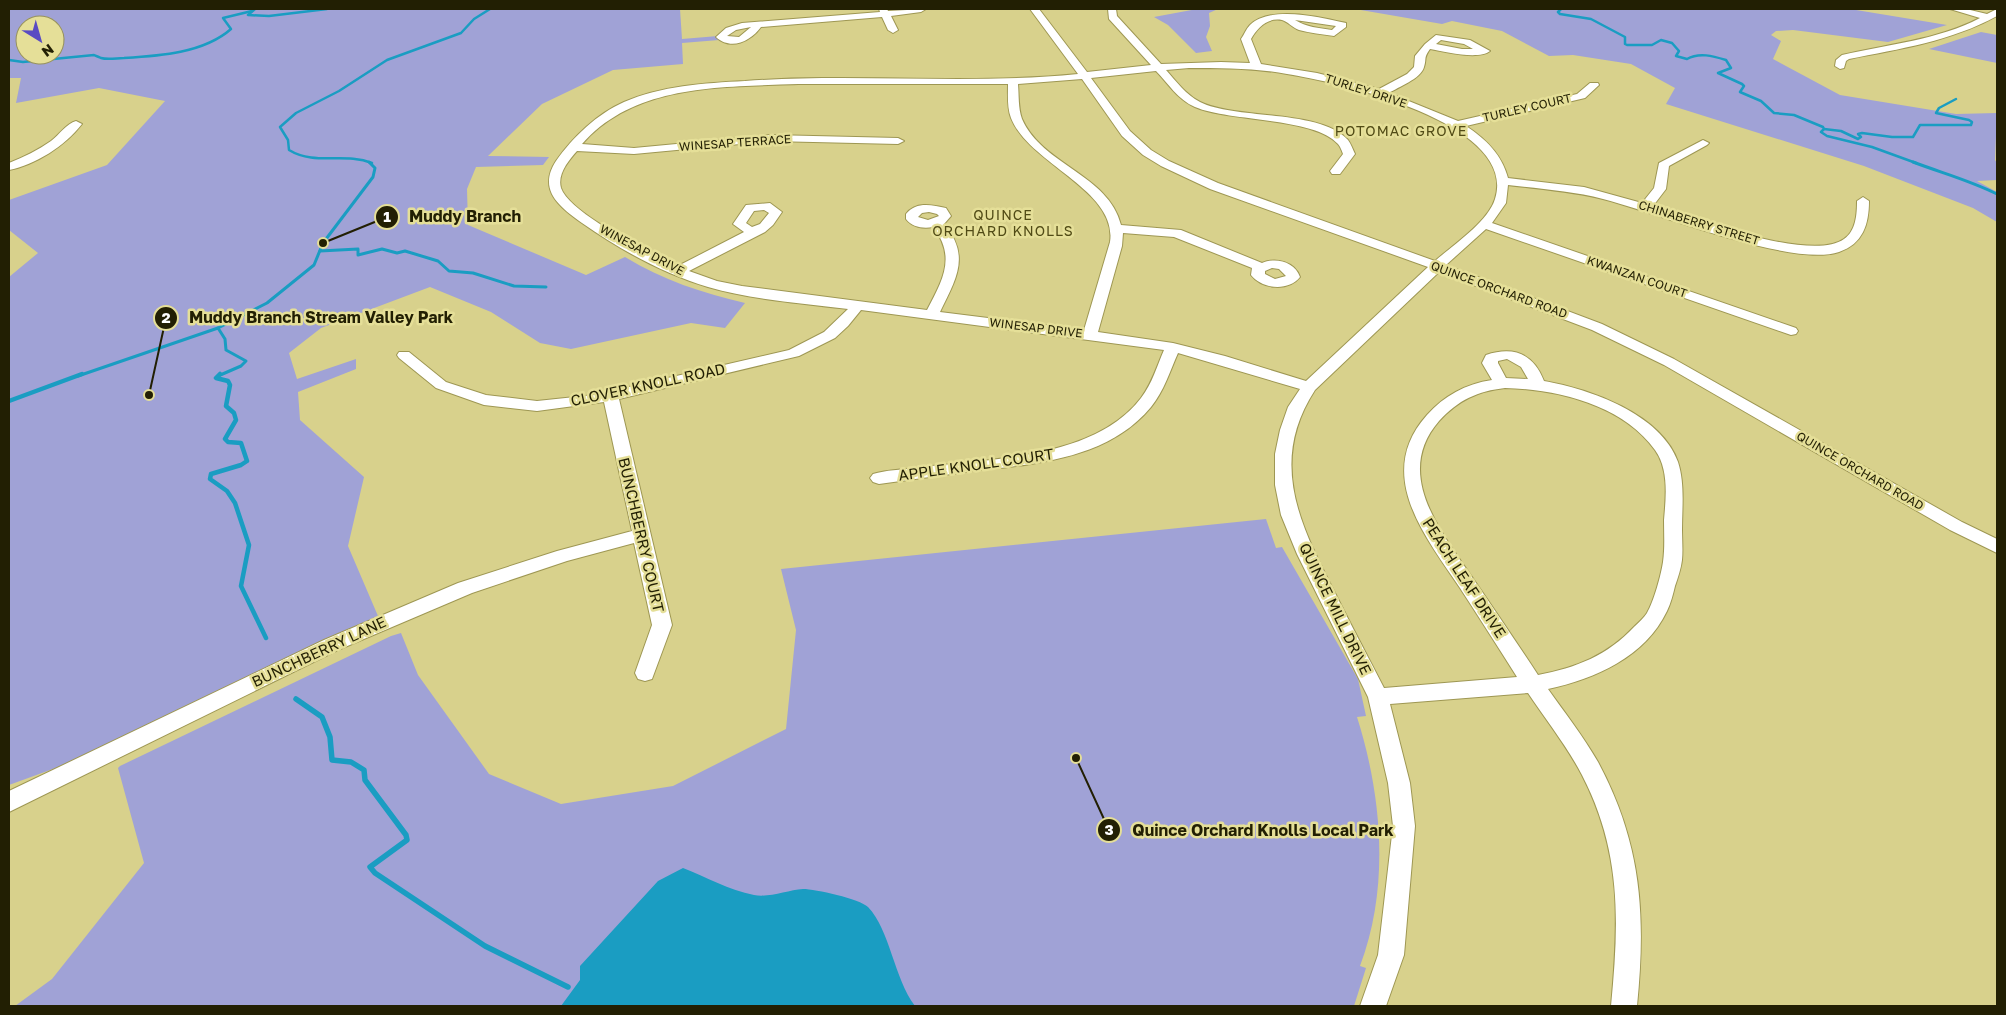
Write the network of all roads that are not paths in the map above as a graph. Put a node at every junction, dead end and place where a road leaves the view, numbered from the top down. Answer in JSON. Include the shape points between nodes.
{"nodes":[{"id":1,"x":921,"y":9,"type":"edge"},
{"id":2,"x":1034,"y":9,"type":"edge"},
{"id":3,"x":1112,"y":9,"type":"edge"},
{"id":4,"x":1956,"y":9,"type":"edge"},
{"id":5,"x":884,"y":11,"type":"edge"},
{"id":6,"x":1993,"y":14,"type":"edge"},
{"id":7,"x":1286,"y":17,"type":"junction"},
{"id":8,"x":758,"y":24,"type":"dead end"},
{"id":9,"x":893,"y":30,"type":"dead end"},
{"id":10,"x":1428,"y":46,"type":"dead end"},
{"id":11,"x":1840,"y":66,"type":"dead end"},
{"id":12,"x":1257,"y":67,"type":"junction"},
{"id":13,"x":1160,"y":68,"type":"junction"},
{"id":14,"x":1084,"y":76,"type":"junction"},
{"id":15,"x":1378,"y":79,"type":"dead end"},
{"id":16,"x":1013,"y":81,"type":"junction"},
{"id":17,"x":1396,"y":85,"type":"junction"},
{"id":18,"x":1594,"y":86,"type":"dead end"},
{"id":19,"x":1380,"y":93,"type":"junction"},
{"id":20,"x":76,"y":124,"type":"dead end"},
{"id":21,"x":1457,"y":124,"type":"junction"},
{"id":22,"x":898,"y":141,"type":"dead end"},
{"id":23,"x":1702,"y":143,"type":"dead end"},
{"id":24,"x":573,"y":147,"type":"junction"},
{"id":25,"x":9,"y":166,"type":"edge"},
{"id":26,"x":1336,"y":170,"type":"dead end"},
{"id":27,"x":1503,"y":181,"type":"junction"},
{"id":28,"x":1862,"y":202,"type":"dead end"},
{"id":29,"x":1645,"y":207,"type":"junction"},
{"id":30,"x":936,"y":223,"type":"dead end"},
{"id":31,"x":1484,"y":224,"type":"junction"},
{"id":32,"x":1116,"y":230,"type":"junction"},
{"id":33,"x":754,"y":232,"type":"dead end"},
{"id":34,"x":1261,"y":267,"type":"dead end"},
{"id":35,"x":1436,"y":267,"type":"junction"},
{"id":36,"x":678,"y":271,"type":"junction"},
{"id":37,"x":857,"y":306,"type":"junction"},
{"id":38,"x":932,"y":314,"type":"junction"},
{"id":39,"x":1791,"y":331,"type":"dead end"},
{"id":40,"x":1090,"y":335,"type":"junction"},
{"id":41,"x":1173,"y":347,"type":"junction"},
{"id":42,"x":404,"y":355,"type":"dead end"},
{"id":43,"x":1501,"y":384,"type":"junction"},
{"id":44,"x":1537,"y":384,"type":"junction"},
{"id":45,"x":1309,"y":387,"type":"junction"},
{"id":46,"x":610,"y":395,"type":"junction"},
{"id":47,"x":879,"y":478,"type":"dead end"},
{"id":48,"x":641,"y":536,"type":"junction"},
{"id":49,"x":1997,"y":547,"type":"edge"},
{"id":50,"x":645,"y":673,"type":"dead end"},
{"id":51,"x":1533,"y":684,"type":"junction"},
{"id":52,"x":1378,"y":697,"type":"junction"},
{"id":53,"x":9,"y":802,"type":"edge"},
{"id":54,"x":1373,"y":1006,"type":"edge"},
{"id":55,"x":1624,"y":1006,"type":"edge"}],
"edges":[{"from":1,"to":5,"type":"street"},
{"from":2,"to":14,"type":"street","name":"QUINCE ORCHARD ROAD"},
{"from":3,"to":13,"type":"street","via":[[1112,17]]},
{"from":4,"to":6,"type":"street"},
{"from":5,"to":8,"type":"street"},
{"from":5,"to":9,"type":"street"},
{"from":6,"to":11,"type":"street","via":[[1967,27],[1920,41],[1846,57]]},
{"from":7,"to":7,"type":"street","via":[[1294,16],[1343,25],[1334,33],[1299,26]]},
{"from":7,"to":12,"type":"street","via":[[1259,22],[1248,33],[1246,39]]},
{"from":10,"to":17,"type":"street","via":[[1419,58],[1419,68]]},
{"from":12,"to":13,"type":"street","name":"TURLEY DRIVE"},
{"from":12,"to":19,"type":"street","name":"TURLEY DRIVE","via":[[1323,77]]},
{"from":13,"to":14,"type":"street","name":"TURLEY DRIVE"},
{"from":13,"to":26,"type":"street","via":[[1185,96],[1199,105],[1233,114],[1291,121],[1330,132],[1345,143],[1349,154]]},
{"from":14,"to":16,"type":"street","name":"WINESAP DRIVE"},
{"from":14,"to":35,"type":"street","name":"QUINCE ORCHARD ROAD","via":[[1122,131],[1141,148],[1182,173]]},
{"from":15,"to":17,"type":"street"},
{"from":16,"to":24,"type":"street","name":"WINESAP DRIVE","via":[[801,80],[688,89],[658,94],[621,108],[599,121]]},
{"from":16,"to":32,"type":"street","via":[[1017,117],[1025,133],[1049,159],[1098,196],[1110,210]]},
{"from":17,"to":19,"type":"street"},
{"from":18,"to":21,"type":"street","name":"TURLEY COURT","via":[[1580,96]]},
{"from":19,"to":21,"type":"street","name":"TURLEY DRIVE"},
{"from":20,"to":25,"type":"street","via":[[66,136],[47,149]]},
{"from":21,"to":27,"type":"street","name":"TURLEY DRIVE","via":[[1490,151]]},
{"from":22,"to":24,"type":"street","name":"WINESAP TERRACE","via":[[771,138],[634,151]]},
{"from":23,"to":29,"type":"street","via":[[1664,165],[1660,189]]},
{"from":24,"to":36,"type":"street","name":"WINESAP DRIVE","via":[[555,178],[560,198],[583,218]]},
{"from":27,"to":29,"type":"street","name":"CHINABERRY STREET","via":[[1584,191]]},
{"from":27,"to":31,"type":"street","name":"TURLEY DRIVE","via":[[1499,206]]},
{"from":28,"to":29,"type":"street","name":"CHINABERRY STREET","via":[[1863,219],[1851,241],[1836,249],[1809,251],[1768,244]]},
{"from":30,"to":38,"type":"street","via":[[952,245],[954,263]]},
{"from":31,"to":35,"type":"street","name":"TURLEY DRIVE"},
{"from":31,"to":39,"type":"street","name":"KWANZAN COURT"},
{"from":32,"to":34,"type":"street","via":[[1176,233]]},
{"from":32,"to":40,"type":"street","via":[[1117,238]]},
{"from":33,"to":36,"type":"street"},
{"from":35,"to":45,"type":"street","name":"QUINCE MILL DRIVE"},
{"from":35,"to":49,"type":"street","name":"QUINCE ORCHARD ROAD","via":[[1478,280],[1596,327],[1669,362]]},
{"from":36,"to":37,"type":"street","name":"WINESAP DRIVE","via":[[737,290]]},
{"from":37,"to":38,"type":"street","name":"WINESAP DRIVE"},
{"from":37,"to":46,"type":"street","name":"CLOVER KNOLL ROAD","via":[[842,326],[794,353]]},
{"from":38,"to":40,"type":"street","name":"WINESAP DRIVE"},
{"from":40,"to":41,"type":"street","name":"WINESAP DRIVE"},
{"from":41,"to":45,"type":"street","name":"WINESAP DRIVE"},
{"from":41,"to":47,"type":"street","name":"APPLE KNOLL COURT","via":[[1145,405],[1102,438],[1079,448],[1027,460]]},
{"from":42,"to":46,"type":"street","name":"CLOVER KNOLL ROAD","via":[[441,385],[484,400],[537,406],[594,400]]},
{"from":43,"to":44,"type":"street","name":"PEACH LEAF DRIVE"},
{"from":43,"to":44,"type":"street","via":[[1490,364],[1492,358],[1505,354],[1525,363]]},
{"from":43,"to":51,"type":"street","name":"PEACH LEAF DRIVE","via":[[1486,385],[1455,396],[1436,411],[1420,434],[1414,452],[1412,480],[1417,501],[1433,534]]},
{"from":44,"to":51,"type":"street","name":"PEACH LEAF DRIVE","via":[[1571,392],[1613,408],[1632,420],[1666,454],[1674,482],[1672,564],[1656,614],[1632,645],[1605,662],[1564,679]]},
{"from":45,"to":52,"type":"street","name":"QUINCE MILL DRIVE","via":[[1296,407],[1283,454],[1284,485],[1290,515],[1306,554]]},
{"from":46,"to":48,"type":"street","name":"BUNCHBERRY COURT"},
{"from":48,"to":50,"type":"street","name":"BUNCHBERRY COURT","via":[[662,624]]},
{"from":48,"to":53,"type":"street","name":"BUNCHBERRY LANE","via":[[564,556],[465,588],[331,644]]},
{"from":51,"to":52,"type":"street","name":"PEACH LEAF DRIVE"},
{"from":51,"to":55,"type":"street","via":[[1590,769],[1611,818],[1622,856],[1630,939]]},
{"from":52,"to":54,"type":"street","name":"QUINCE MILL DRIVE","via":[[1399,783],[1404,826],[1391,955]]}]}
